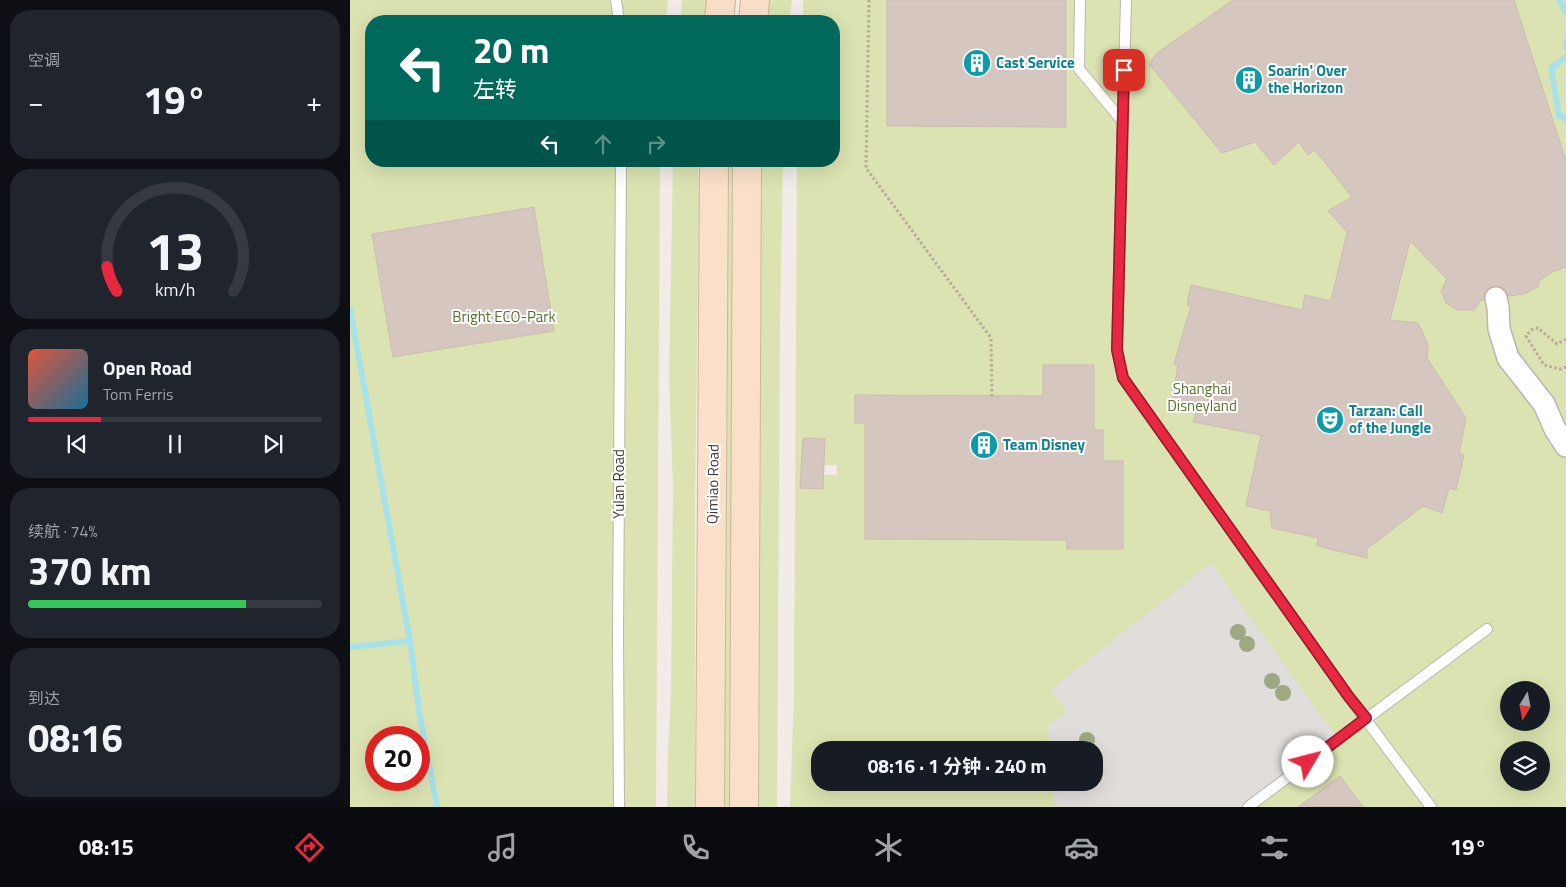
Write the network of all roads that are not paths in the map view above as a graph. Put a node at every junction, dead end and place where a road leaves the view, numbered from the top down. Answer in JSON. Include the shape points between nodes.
{"nodes":[{"id":1,"x":616,"y":0,"type":"edge"},
{"id":2,"x":721,"y":0,"type":"edge"},
{"id":3,"x":755,"y":0,"type":"edge"},
{"id":4,"x":1080,"y":0,"type":"edge"},
{"id":5,"x":1126,"y":0,"type":"edge"},
{"id":6,"x":618,"y":15,"type":"edge"},
{"id":7,"x":719,"y":15,"type":"edge"},
{"id":8,"x":754,"y":15,"type":"edge"},
{"id":9,"x":1123,"y":122,"type":"junction"},
{"id":10,"x":621,"y":167,"type":"edge"},
{"id":11,"x":714,"y":167,"type":"edge"},
{"id":12,"x":747,"y":167,"type":"edge"},
{"id":13,"x":1496,"y":298,"type":"dead end"},
{"id":14,"x":1566,"y":446,"type":"edge"},
{"id":15,"x":1487,"y":629,"type":"dead end"},
{"id":16,"x":1366,"y":718,"type":"junction"},
{"id":17,"x":619,"y":807,"type":"edge"},
{"id":18,"x":710,"y":807,"type":"edge"},
{"id":19,"x":744,"y":807,"type":"edge"},
{"id":20,"x":1248,"y":807,"type":"edge"},
{"id":21,"x":1431,"y":807,"type":"edge"}],
"edges":[{"from":1,"to":6,"type":"lane"},
{"from":2,"to":7,"type":"street"},
{"from":3,"to":8,"type":"street"},
{"from":4,"to":9,"type":"lane","via":[[1079,69]]},
{"from":5,"to":9,"type":"lane"},
{"from":9,"to":16,"type":"lane","via":[[1117,350],[1123,378]]},
{"from":10,"to":17,"type":"lane","name":"Yulan Road"},
{"from":11,"to":18,"type":"street","name":"Qimiao Road"},
{"from":12,"to":19,"type":"street","name":"Qimiao Road"},
{"from":13,"to":14,"type":"street","via":[[1499,329],[1508,358],[1544,404]]},
{"from":15,"to":16,"type":"lane"},
{"from":16,"to":20,"type":"lane"},
{"from":16,"to":21,"type":"lane"}]}
